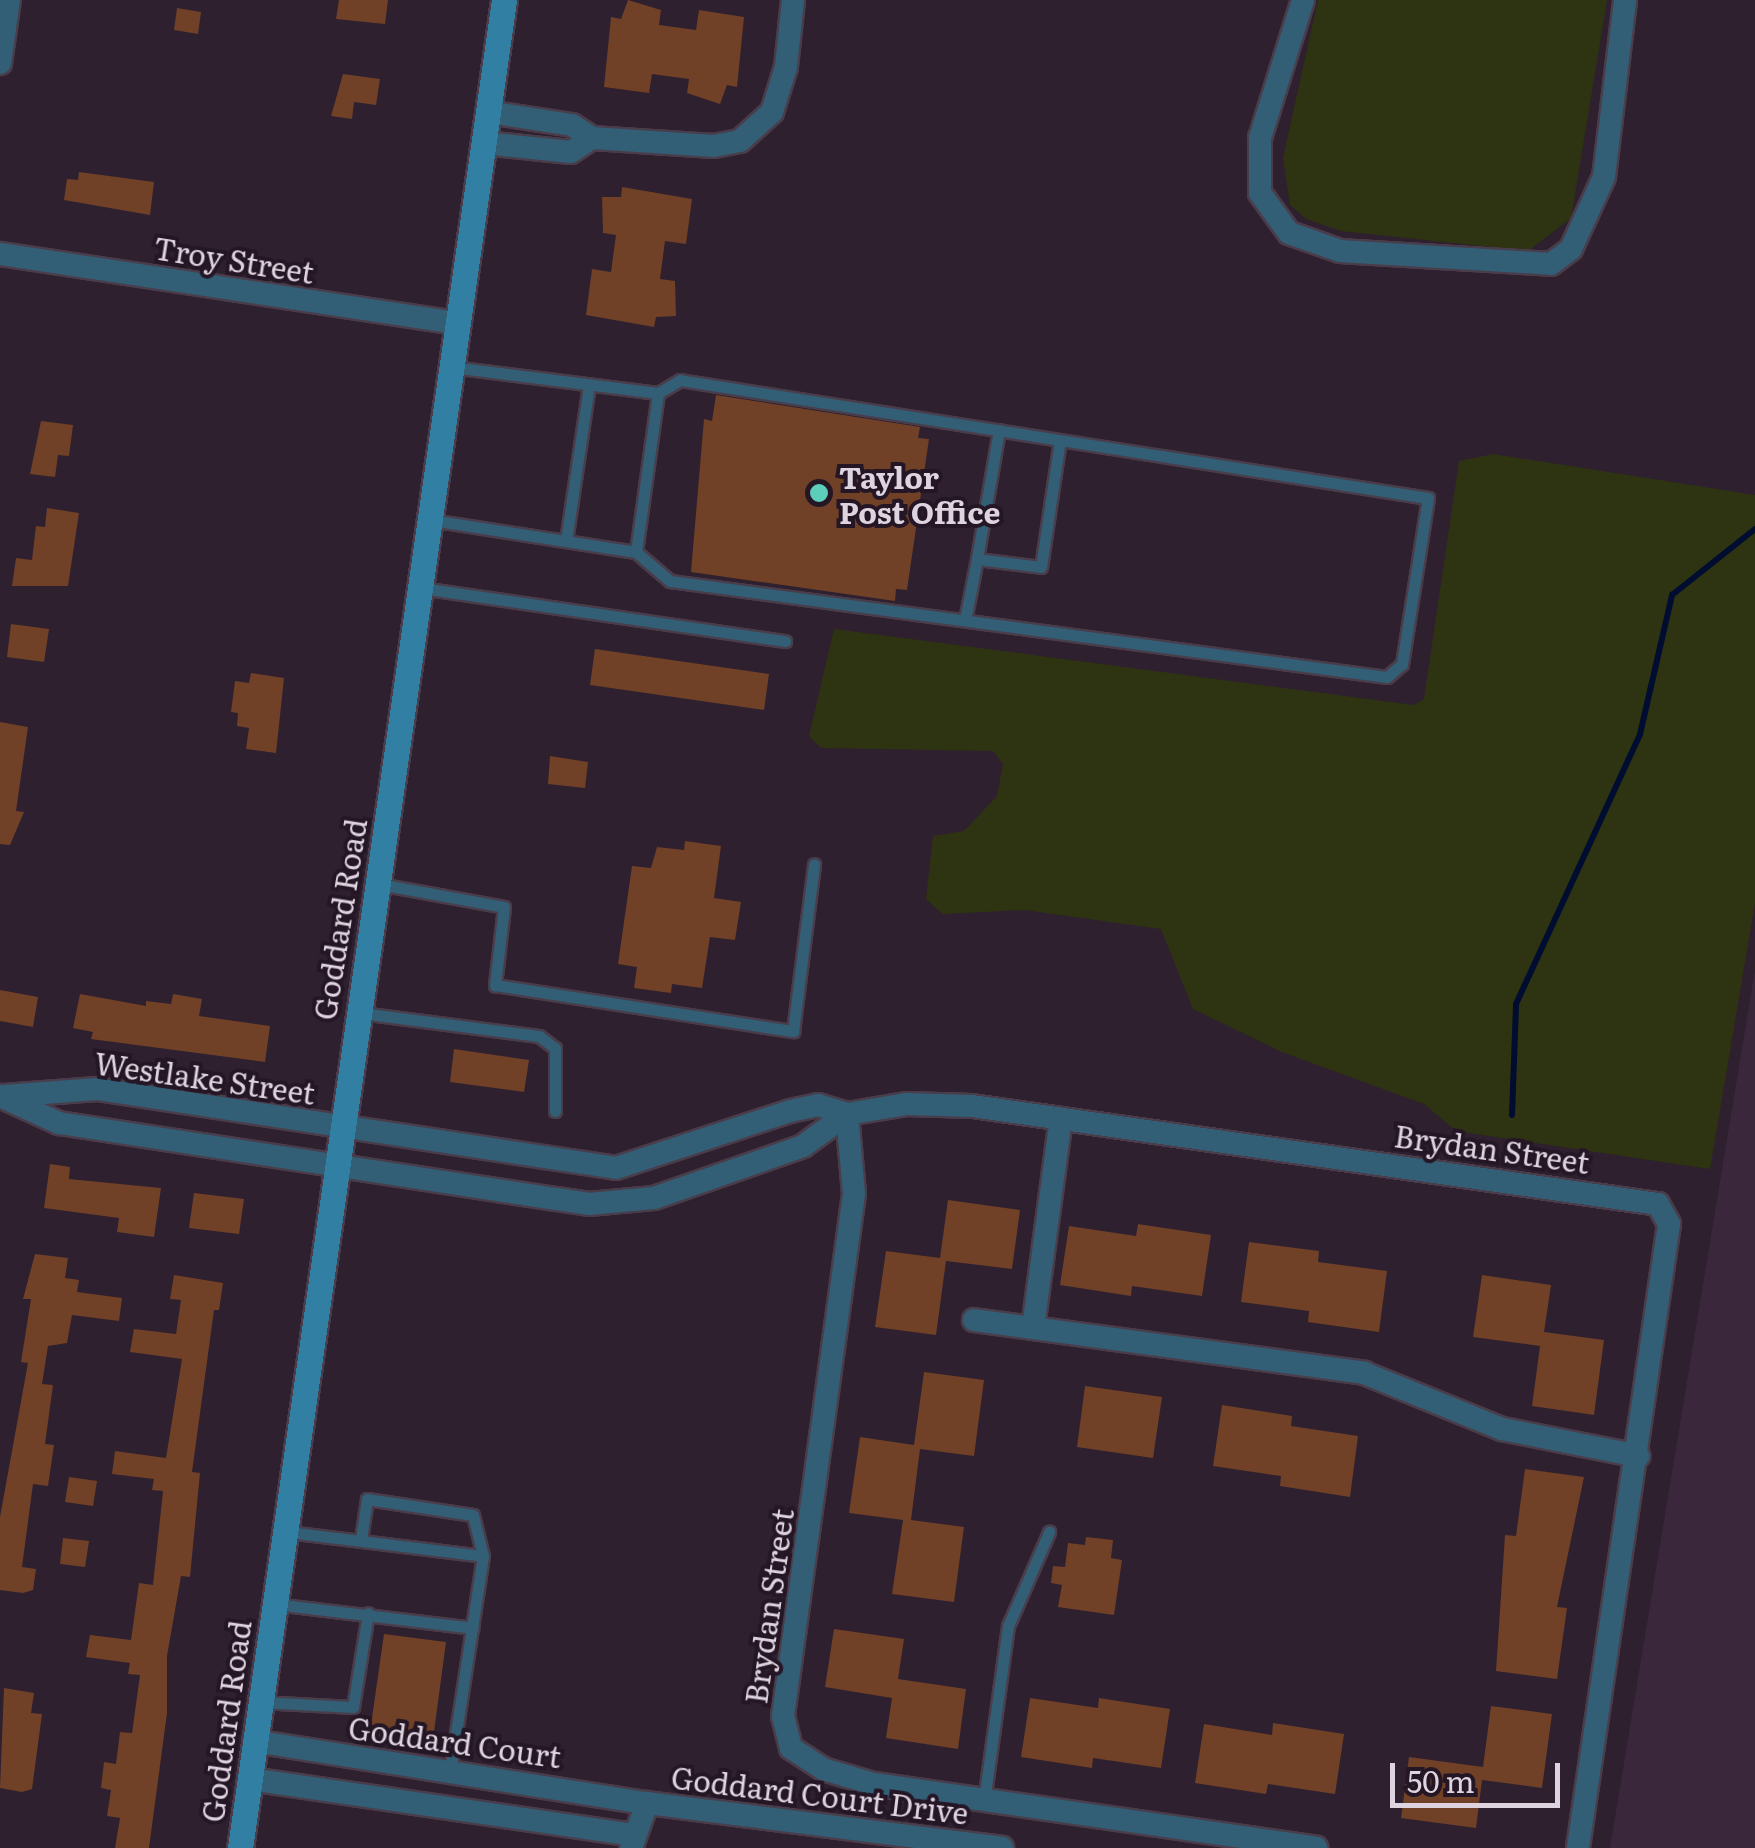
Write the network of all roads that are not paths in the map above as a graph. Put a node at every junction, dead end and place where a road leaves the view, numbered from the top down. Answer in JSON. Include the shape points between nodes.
{"nodes":[{"id":1,"x":9,"y":0,"type":"edge"},
{"id":2,"x":504,"y":0,"type":"edge"},
{"id":3,"x":793,"y":0,"type":"edge"},
{"id":4,"x":1302,"y":0,"type":"edge"},
{"id":5,"x":1625,"y":0,"type":"edge"},
{"id":6,"x":0,"y":63,"type":"edge"},
{"id":7,"x":488,"y":112,"type":"junction"},
{"id":8,"x":592,"y":138,"type":"junction"},
{"id":9,"x":484,"y":143,"type":"junction"},
{"id":10,"x":0,"y":254,"type":"edge"},
{"id":11,"x":458,"y":322,"type":"junction"},
{"id":12,"x":452,"y":367,"type":"junction"},
{"id":13,"x":588,"y":384,"type":"junction"},
{"id":14,"x":658,"y":394,"type":"junction"},
{"id":15,"x":1000,"y":430,"type":"junction"},
{"id":16,"x":1060,"y":440,"type":"junction"},
{"id":17,"x":431,"y":520,"type":"junction"},
{"id":18,"x":566,"y":541,"type":"junction"},
{"id":19,"x":636,"y":552,"type":"junction"},
{"id":20,"x":977,"y":559,"type":"junction"},
{"id":21,"x":421,"y":588,"type":"junction"},
{"id":22,"x":965,"y":620,"type":"junction"},
{"id":23,"x":784,"y":641,"type":"dead end"},
{"id":24,"x":814,"y":864,"type":"dead end"},
{"id":25,"x":379,"y":884,"type":"junction"},
{"id":26,"x":357,"y":1012,"type":"junction"},
{"id":27,"x":0,"y":1097,"type":"edge"},
{"id":28,"x":554,"y":1112,"type":"dead end"},
{"id":29,"x":847,"y":1114,"type":"junction"},
{"id":30,"x":1060,"y":1118,"type":"junction"},
{"id":31,"x":341,"y":1128,"type":"junction"},
{"id":32,"x":335,"y":1164,"type":"junction"},
{"id":33,"x":974,"y":1320,"type":"dead end"},
{"id":34,"x":1033,"y":1328,"type":"junction"},
{"id":35,"x":1638,"y":1456,"type":"junction"},
{"id":36,"x":288,"y":1532,"type":"junction"},
{"id":37,"x":1049,"y":1532,"type":"dead end"},
{"id":38,"x":361,"y":1539,"type":"junction"},
{"id":39,"x":484,"y":1556,"type":"junction"},
{"id":40,"x":275,"y":1604,"type":"junction"},
{"id":41,"x":368,"y":1613,"type":"junction"},
{"id":42,"x":474,"y":1628,"type":"junction"},
{"id":43,"x":260,"y":1702,"type":"junction"},
{"id":44,"x":254,"y":1741,"type":"junction"},
{"id":45,"x":450,"y":1772,"type":"junction"},
{"id":46,"x":250,"y":1780,"type":"junction"},
{"id":47,"x":984,"y":1801,"type":"junction"},
{"id":48,"x":637,"y":1826,"type":"edge"},
{"id":49,"x":240,"y":1848,"type":"edge"},
{"id":50,"x":1002,"y":1848,"type":"edge"},
{"id":51,"x":1316,"y":1848,"type":"edge"},
{"id":52,"x":1578,"y":1848,"type":"edge"}],
"edges":[{"from":1,"to":6,"type":"street"},
{"from":2,"to":7,"type":"main road","name":"Goddard Road"},
{"from":3,"to":8,"type":"street","via":[[781,84],[772,112],[754,133],[714,146]]},
{"from":4,"to":5,"type":"street","via":[[1260,138],[1260,193],[1289,233],[1340,251],[1550,264],[1571,249],[1604,177]]},
{"from":7,"to":8,"type":"street","via":[[572,125]]},
{"from":7,"to":9,"type":"main road","name":"Goddard Road"},
{"from":8,"to":9,"type":"street","via":[[571,152]]},
{"from":9,"to":11,"type":"main road","name":"Goddard Road"},
{"from":10,"to":11,"type":"street","name":"Troy Street"},
{"from":11,"to":12,"type":"main road","name":"Goddard Road"},
{"from":12,"to":13,"type":"lane"},
{"from":12,"to":17,"type":"main road","name":"Goddard Road"},
{"from":13,"to":14,"type":"lane"},
{"from":13,"to":18,"type":"lane"},
{"from":14,"to":15,"type":"lane","via":[[680,380]]},
{"from":14,"to":19,"type":"lane"},
{"from":15,"to":16,"type":"lane"},
{"from":15,"to":20,"type":"lane"},
{"from":16,"to":20,"type":"lane","via":[[1041,567]]},
{"from":16,"to":22,"type":"lane","via":[[1428,498],[1399,671],[1387,676]]},
{"from":17,"to":18,"type":"lane"},
{"from":17,"to":21,"type":"main road","name":"Goddard Road"},
{"from":18,"to":19,"type":"lane"},
{"from":19,"to":22,"type":"lane","via":[[670,580]]},
{"from":20,"to":22,"type":"lane"},
{"from":21,"to":23,"type":"lane"},
{"from":21,"to":25,"type":"main road","name":"Goddard Road"},
{"from":24,"to":25,"type":"lane","via":[[793,1032],[495,985],[504,906]]},
{"from":25,"to":26,"type":"main road","name":"Goddard Road"},
{"from":26,"to":28,"type":"lane","via":[[539,1036],[555,1048]]},
{"from":26,"to":31,"type":"main road","name":"Goddard Road"},
{"from":27,"to":31,"type":"street","name":"Westlake Street","via":[[97,1089]]},
{"from":27,"to":32,"type":"street","name":"Westlake Street","via":[[59,1123]]},
{"from":29,"to":30,"type":"street","name":"Brydan Street","via":[[907,1104]]},
{"from":29,"to":31,"type":"street","name":"Brydan Street","via":[[818,1105],[790,1110],[616,1168]]},
{"from":29,"to":32,"type":"street","name":"Brydan Street","via":[[803,1146],[616,1205]]},
{"from":29,"to":47,"type":"street","name":"Brydan Street","via":[[854,1194],[784,1736],[823,1770]]},
{"from":30,"to":34,"type":"street"},
{"from":30,"to":35,"type":"street","name":"Brydan Street","via":[[1658,1204],[1668,1224]]},
{"from":31,"to":32,"type":"main road","name":"Goddard Road"},
{"from":32,"to":36,"type":"main road","name":"Goddard Road"},
{"from":33,"to":34,"type":"street"},
{"from":34,"to":35,"type":"street","via":[[1364,1373],[1502,1429]]},
{"from":35,"to":52,"type":"street","name":"Brydan Street"},
{"from":36,"to":38,"type":"lane"},
{"from":36,"to":40,"type":"main road","name":"Goddard Road"},
{"from":37,"to":47,"type":"lane","via":[[1008,1626]]},
{"from":38,"to":39,"type":"lane"},
{"from":38,"to":39,"type":"lane","via":[[366,1499],[473,1516]]},
{"from":39,"to":42,"type":"lane"},
{"from":40,"to":41,"type":"lane"},
{"from":40,"to":43,"type":"main road","name":"Goddard Road"},
{"from":41,"to":42,"type":"lane"},
{"from":41,"to":43,"type":"lane","via":[[353,1706]]},
{"from":42,"to":45,"type":"lane"},
{"from":43,"to":44,"type":"main road","name":"Goddard Road"},
{"from":44,"to":45,"type":"street","name":"Goddard Court"},
{"from":44,"to":46,"type":"main road","name":"Goddard Road"},
{"from":45,"to":48,"type":"street","name":"Goddard Court"},
{"from":46,"to":48,"type":"street"},
{"from":46,"to":49,"type":"main road","name":"Goddard Road"},
{"from":47,"to":51,"type":"street","name":"Brydan Street"},
{"from":48,"to":50,"type":"street","name":"Goddard Court Drive"}]}
